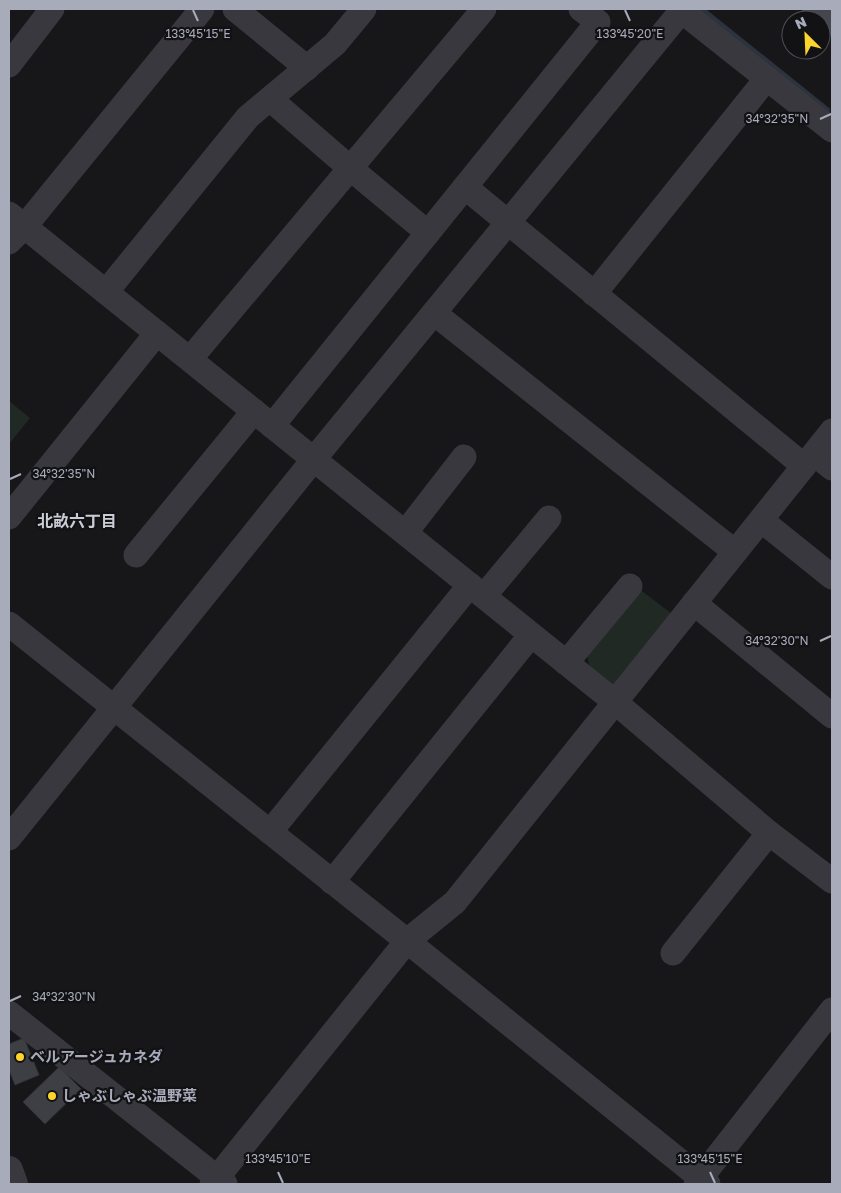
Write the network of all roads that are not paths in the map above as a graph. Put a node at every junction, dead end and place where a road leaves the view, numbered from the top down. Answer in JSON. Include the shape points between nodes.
{"nodes":[{"id":1,"x":52,"y":9,"type":"edge"},
{"id":2,"x":202,"y":9,"type":"edge"},
{"id":3,"x":235,"y":9,"type":"edge"},
{"id":4,"x":364,"y":9,"type":"edge"},
{"id":5,"x":484,"y":9,"type":"edge"},
{"id":6,"x":582,"y":9,"type":"edge"},
{"id":7,"x":681,"y":9,"type":"edge"},
{"id":8,"x":816,"y":9,"type":"edge"},
{"id":9,"x":832,"y":22,"type":"edge"},
{"id":10,"x":9,"y":64,"type":"edge"},
{"id":11,"x":307,"y":68,"type":"junction"},
{"id":12,"x":767,"y":78,"type":"junction"},
{"id":13,"x":270,"y":99,"type":"junction"},
{"id":14,"x":832,"y":130,"type":"edge"},
{"id":15,"x":350,"y":168,"type":"junction"},
{"id":16,"x":465,"y":187,"type":"junction"},
{"id":17,"x":507,"y":222,"type":"junction"},
{"id":18,"x":14,"y":227,"type":"edge"},
{"id":19,"x":428,"y":233,"type":"junction"},
{"id":20,"x":106,"y":292,"type":"junction"},
{"id":21,"x":594,"y":294,"type":"junction"},
{"id":22,"x":434,"y":313,"type":"junction"},
{"id":23,"x":157,"y":333,"type":"junction"},
{"id":24,"x":190,"y":359,"type":"junction"},
{"id":25,"x":263,"y":418,"type":"junction"},
{"id":26,"x":832,"y":432,"type":"edge"},
{"id":27,"x":464,"y":457,"type":"dead end"},
{"id":28,"x":314,"y":459,"type":"junction"},
{"id":29,"x":817,"y":463,"type":"edge"},
{"id":30,"x":9,"y":517,"type":"edge"},
{"id":31,"x":549,"y":518,"type":"dead end"},
{"id":32,"x":761,"y":520,"type":"junction"},
{"id":33,"x":406,"y":533,"type":"junction"},
{"id":34,"x":735,"y":552,"type":"junction"},
{"id":35,"x":136,"y":555,"type":"dead end"},
{"id":36,"x":832,"y":577,"type":"edge"},
{"id":37,"x":630,"y":586,"type":"dead end"},
{"id":38,"x":477,"y":591,"type":"junction"},
{"id":39,"x":694,"y":603,"type":"junction"},
{"id":40,"x":9,"y":624,"type":"edge"},
{"id":41,"x":531,"y":634,"type":"junction"},
{"id":42,"x":566,"y":663,"type":"junction"},
{"id":43,"x":615,"y":702,"type":"junction"},
{"id":44,"x":114,"y":707,"type":"junction"},
{"id":45,"x":832,"y":716,"type":"edge"},
{"id":46,"x":270,"y":832,"type":"junction"},
{"id":47,"x":769,"y":833,"type":"junction"},
{"id":48,"x":9,"y":838,"type":"edge"},
{"id":49,"x":832,"y":881,"type":"edge"},
{"id":50,"x":332,"y":882,"type":"junction"},
{"id":51,"x":407,"y":941,"type":"junction"},
{"id":52,"x":673,"y":953,"type":"dead end"},
{"id":53,"x":832,"y":1010,"type":"edge"},
{"id":54,"x":9,"y":1012,"type":"edge"},
{"id":55,"x":9,"y":1170,"type":"edge"},
{"id":56,"x":218,"y":1182,"type":"edge"},
{"id":57,"x":701,"y":1182,"type":"edge"},
{"id":58,"x":14,"y":1184,"type":"edge"}],
"edges":[{"from":1,"to":10,"type":"street"},
{"from":2,"to":18,"type":"street"},
{"from":3,"to":11,"type":"street"},
{"from":4,"to":11,"type":"street","via":[[336,44]]},
{"from":5,"to":15,"type":"street"},
{"from":6,"to":16,"type":"street","via":[[598,22]]},
{"from":7,"to":12,"type":"street"},
{"from":7,"to":17,"type":"street"},
{"from":8,"to":9,"type":"main road"},
{"from":11,"to":13,"type":"street"},
{"from":12,"to":14,"type":"street"},
{"from":12,"to":21,"type":"street"},
{"from":13,"to":15,"type":"street"},
{"from":13,"to":20,"type":"street","via":[[248,117]]},
{"from":15,"to":19,"type":"street"},
{"from":15,"to":24,"type":"street"},
{"from":16,"to":17,"type":"street"},
{"from":16,"to":19,"type":"street"},
{"from":17,"to":21,"type":"street"},
{"from":17,"to":22,"type":"street"},
{"from":18,"to":20,"type":"street"},
{"from":19,"to":25,"type":"street"},
{"from":20,"to":23,"type":"street"},
{"from":21,"to":29,"type":"street"},
{"from":22,"to":28,"type":"street"},
{"from":22,"to":34,"type":"street"},
{"from":23,"to":24,"type":"street"},
{"from":23,"to":30,"type":"street"},
{"from":24,"to":25,"type":"street"},
{"from":25,"to":28,"type":"street"},
{"from":25,"to":35,"type":"street"},
{"from":26,"to":29,"type":"street"},
{"from":27,"to":33,"type":"street"},
{"from":28,"to":33,"type":"street"},
{"from":28,"to":44,"type":"street"},
{"from":29,"to":32,"type":"street"},
{"from":31,"to":38,"type":"street"},
{"from":32,"to":34,"type":"street"},
{"from":32,"to":36,"type":"street"},
{"from":33,"to":38,"type":"street"},
{"from":34,"to":39,"type":"street"},
{"from":37,"to":42,"type":"street"},
{"from":38,"to":41,"type":"street"},
{"from":38,"to":46,"type":"street"},
{"from":39,"to":43,"type":"street"},
{"from":39,"to":45,"type":"street"},
{"from":40,"to":44,"type":"street"},
{"from":41,"to":42,"type":"street"},
{"from":41,"to":50,"type":"street"},
{"from":42,"to":43,"type":"street"},
{"from":43,"to":47,"type":"street"},
{"from":43,"to":51,"type":"street","via":[[455,902]]},
{"from":44,"to":46,"type":"street"},
{"from":44,"to":48,"type":"street"},
{"from":46,"to":50,"type":"street"},
{"from":47,"to":49,"type":"street"},
{"from":47,"to":52,"type":"street"},
{"from":50,"to":51,"type":"street"},
{"from":51,"to":56,"type":"street"},
{"from":51,"to":57,"type":"street"},
{"from":53,"to":57,"type":"street"},
{"from":54,"to":56,"type":"street"},
{"from":55,"to":58,"type":"street"}]}
